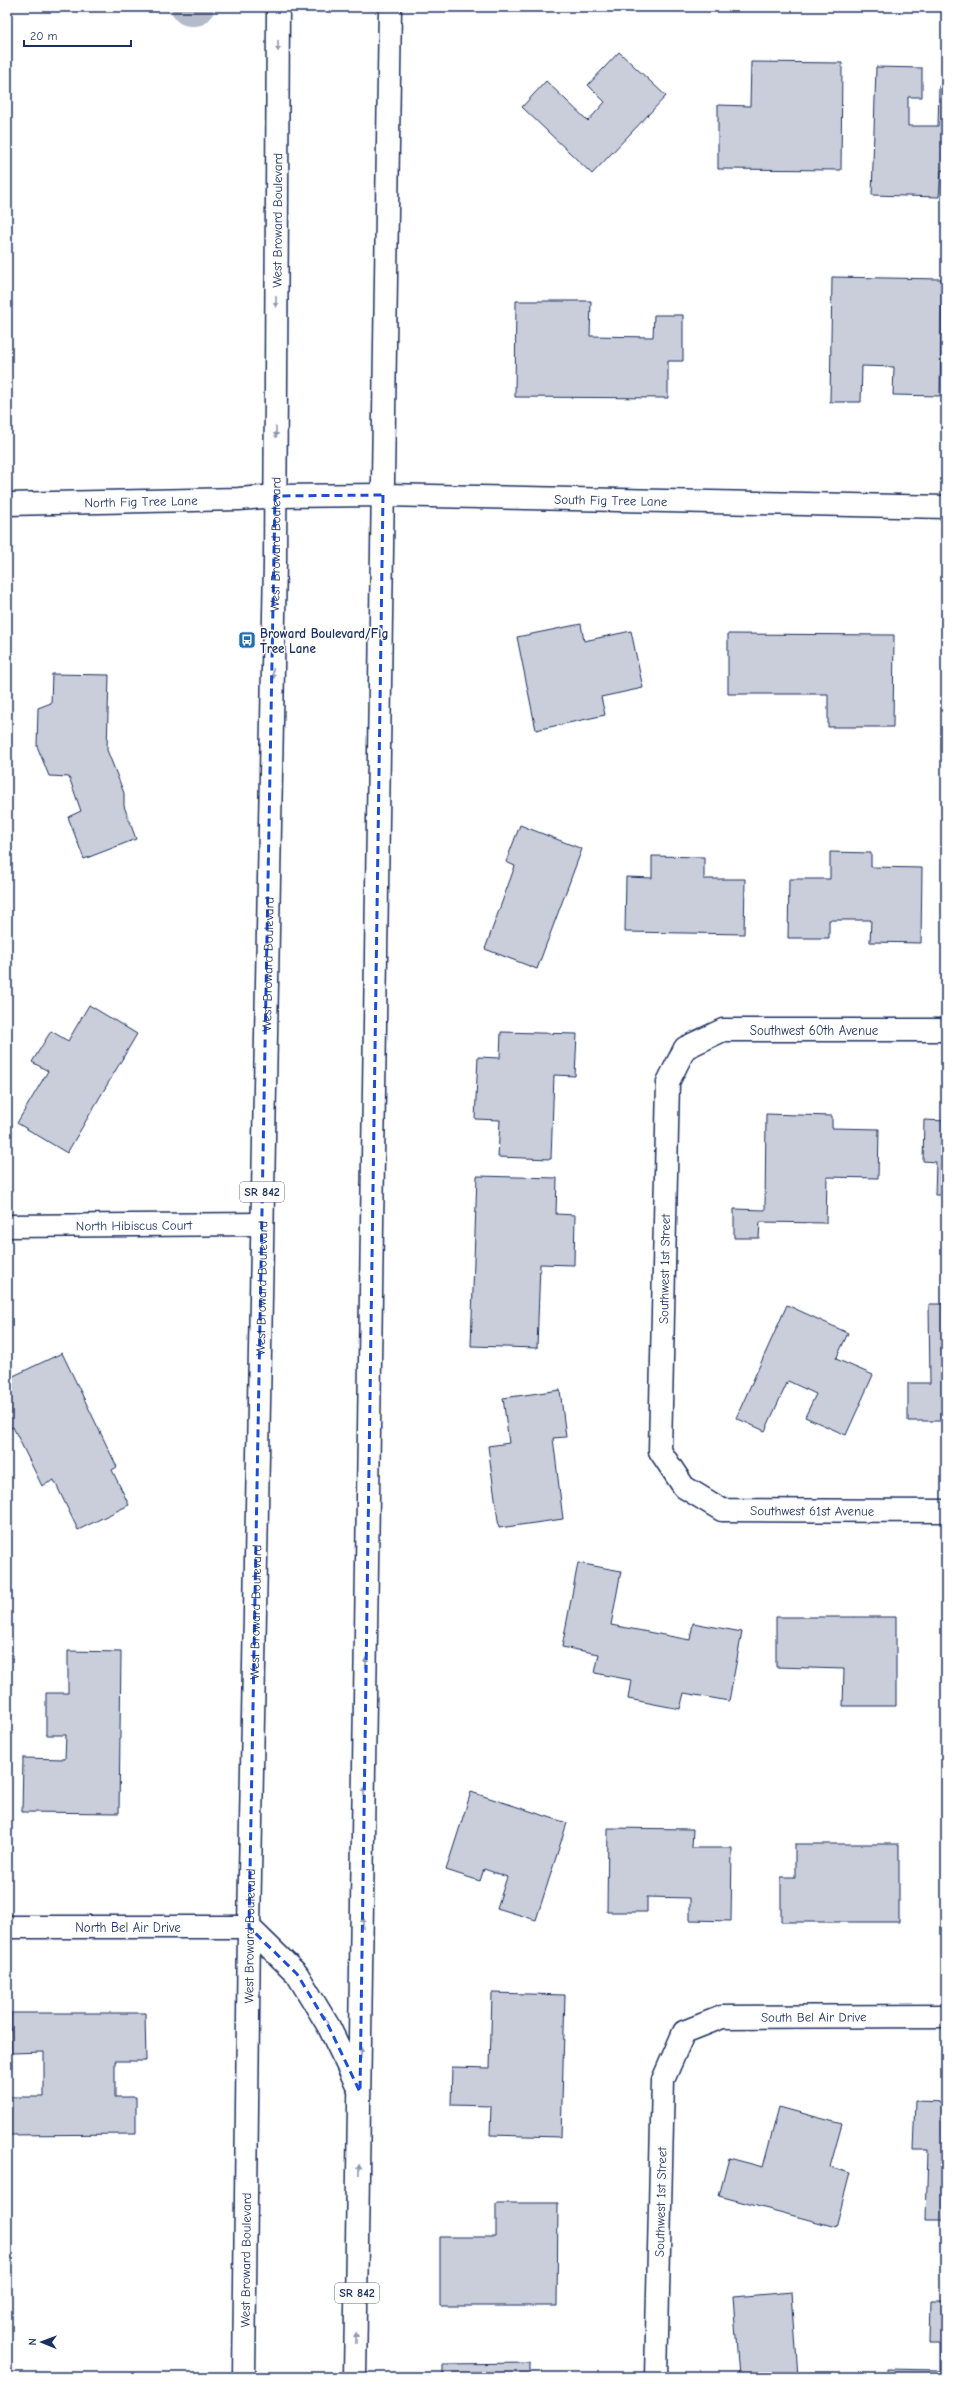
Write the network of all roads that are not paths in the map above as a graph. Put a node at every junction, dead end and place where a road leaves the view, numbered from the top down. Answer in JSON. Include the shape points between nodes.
{"nodes":[{"id":1,"x":278,"y":7,"type":"edge"},
{"id":2,"x":390,"y":7,"type":"edge"},
{"id":3,"x":383,"y":495,"type":"junction"},
{"id":4,"x":276,"y":496,"type":"junction"},
{"id":5,"x":7,"y":504,"type":"edge"},
{"id":6,"x":946,"y":506,"type":"edge"},
{"id":7,"x":946,"y":1030,"type":"edge"},
{"id":8,"x":685,"y":1048,"type":"joint"},
{"id":9,"x":261,"y":1224,"type":"junction"},
{"id":10,"x":7,"y":1226,"type":"edge"},
{"id":11,"x":684,"y":1488,"type":"joint"},
{"id":12,"x":946,"y":1511,"type":"edge"},
{"id":13,"x":7,"y":1927,"type":"edge"},
{"id":14,"x":249,"y":1927,"type":"junction"},
{"id":15,"x":946,"y":2016,"type":"edge"},
{"id":16,"x":684,"y":2032,"type":"joint"},
{"id":17,"x":360,"y":2092,"type":"junction"},
{"id":18,"x":244,"y":2377,"type":"edge"},
{"id":19,"x":355,"y":2377,"type":"edge"},
{"id":20,"x":656,"y":2377,"type":"edge"}],
"edges":[{"from":1,"to":4,"type":"main road","name":"West Broward Boulevard","number":"SR 842","one_way":true},
{"from":2,"to":3,"type":"main road","number":"SR 842"},
{"from":3,"to":4,"type":"main road","name":"South Fig Tree Lane"},
{"from":3,"to":6,"type":"main road","name":"South Fig Tree Lane"},
{"from":17,"to":3,"type":"main road","number":"SR 842","one_way":true},
{"from":4,"to":5,"type":"main road","name":"North Fig Tree Lane"},
{"from":4,"to":9,"type":"main road","name":"West Broward Boulevard","number":"SR 842","one_way":true},
{"from":7,"to":8,"type":"main road","name":"Southwest 60th Avenue","via":[[723,1030]]},
{"from":8,"to":11,"type":"main road","name":"Southwest 1st Street","via":[[668,1082],[660,1451]]},
{"from":9,"to":10,"type":"main road","name":"North Hibiscus Court"},
{"from":9,"to":14,"type":"main road","name":"West Broward Boulevard","number":"SR 842"},
{"from":11,"to":12,"type":"main road","name":"Southwest 61st Avenue","via":[[722,1510]]},
{"from":13,"to":14,"type":"main road","name":"North Bel Air Drive"},
{"from":17,"to":14,"type":"main road","one_way":true,"via":[[329,2026],[297,1974]]},
{"from":14,"to":18,"type":"main road","name":"West Broward Boulevard","number":"SR 842"},
{"from":15,"to":16,"type":"main road","name":"South Bel Air Drive","via":[[722,2017]]},
{"from":16,"to":20,"type":"main road","name":"Southwest 1st Street","via":[[663,2080]]},
{"from":19,"to":17,"type":"main road","number":"SR 842","one_way":true}]}
